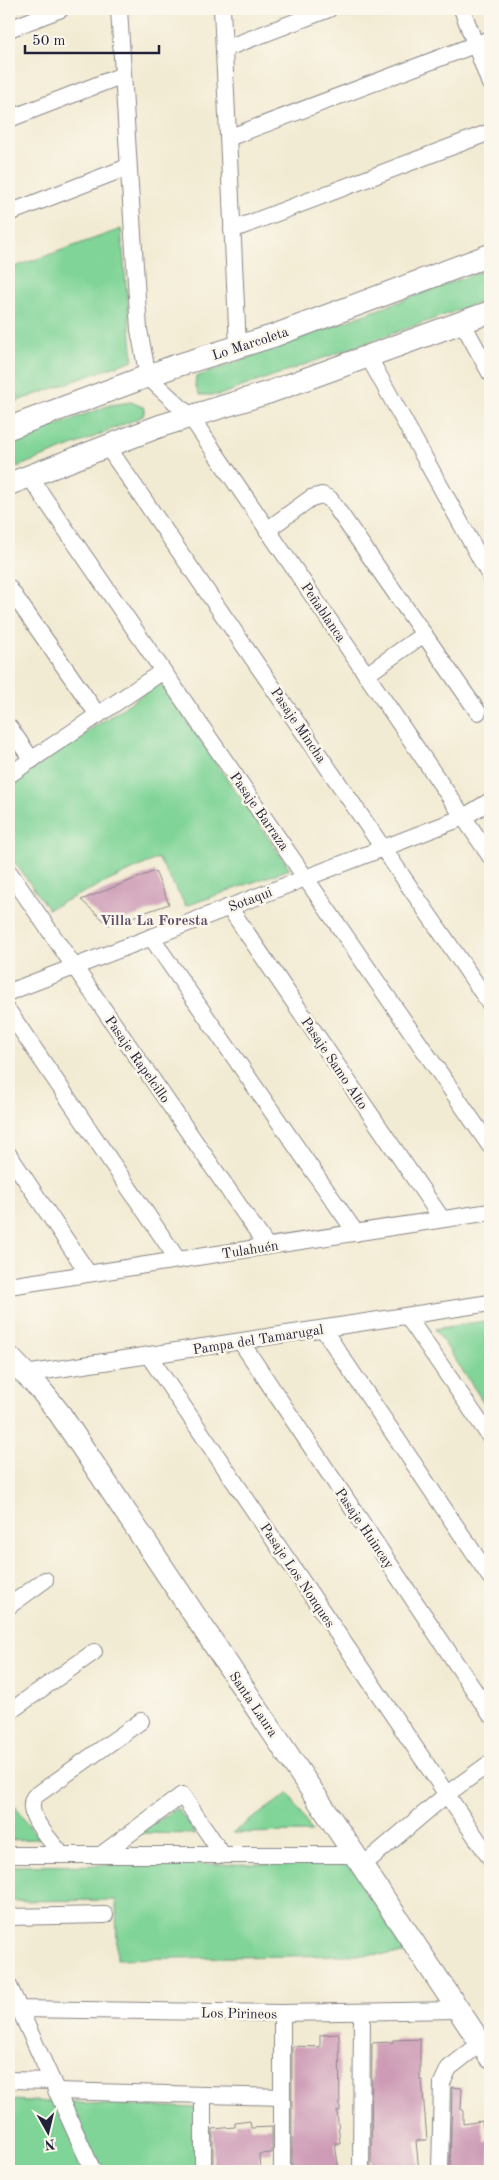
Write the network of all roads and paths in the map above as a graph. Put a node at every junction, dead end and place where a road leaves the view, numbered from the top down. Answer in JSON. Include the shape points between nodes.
{"nodes":[{"id":1,"x":61,"y":9,"type":"edge"},
{"id":2,"x":119,"y":9,"type":"edge"},
{"id":3,"x":222,"y":9,"type":"edge"},
{"id":4,"x":329,"y":9,"type":"edge"},
{"id":5,"x":462,"y":9,"type":"edge"},
{"id":6,"x":9,"y":29,"type":"edge"},
{"id":7,"x":483,"y":42,"type":"edge"},
{"id":8,"x":224,"y":49,"type":"junction"},
{"id":9,"x":123,"y":75,"type":"junction"},
{"id":10,"x":490,"y":84,"type":"edge"},
{"id":11,"x":9,"y":119,"type":"edge"},
{"id":12,"x":490,"y":132,"type":"edge"},
{"id":13,"x":228,"y":138,"type":"junction"},
{"id":14,"x":128,"y":167,"type":"junction"},
{"id":15,"x":9,"y":212,"type":"edge"},
{"id":16,"x":232,"y":230,"type":"junction"},
{"id":17,"x":490,"y":255,"type":"edge"},
{"id":18,"x":490,"y":312,"type":"edge"},
{"id":19,"x":462,"y":322,"type":"junction"},
{"id":20,"x":238,"y":347,"type":"junction"},
{"id":21,"x":368,"y":356,"type":"junction"},
{"id":22,"x":490,"y":373,"type":"edge"},
{"id":23,"x":148,"y":377,"type":"junction"},
{"id":24,"x":190,"y":416,"type":"junction"},
{"id":25,"x":9,"y":428,"type":"edge"},
{"id":26,"x":107,"y":446,"type":"junction"},
{"id":27,"x":19,"y":480,"type":"edge"},
{"id":28,"x":267,"y":530,"type":"junction"},
{"id":29,"x":490,"y":576,"type":"edge"},
{"id":30,"x":9,"y":588,"type":"edge"},
{"id":31,"x":424,"y":634,"type":"junction"},
{"id":32,"x":163,"y":671,"type":"junction"},
{"id":33,"x":366,"y":675,"type":"junction"},
{"id":34,"x":478,"y":712,"type":"dead end"},
{"id":35,"x":98,"y":715,"type":"junction"},
{"id":36,"x":9,"y":727,"type":"edge"},
{"id":37,"x":32,"y":760,"type":"junction"},
{"id":38,"x":9,"y":775,"type":"edge"},
{"id":39,"x":490,"y":801,"type":"edge"},
{"id":40,"x":464,"y":817,"type":"junction"},
{"id":41,"x":383,"y":848,"type":"junction"},
{"id":42,"x":490,"y":856,"type":"edge"},
{"id":43,"x":9,"y":872,"type":"edge"},
{"id":44,"x":306,"y":878,"type":"junction"},
{"id":45,"x":229,"y":907,"type":"junction"},
{"id":46,"x":152,"y":937,"type":"junction"},
{"id":47,"x":74,"y":966,"type":"junction"},
{"id":48,"x":9,"y":992,"type":"edge"},
{"id":49,"x":490,"y":1004,"type":"edge"},
{"id":50,"x":9,"y":1012,"type":"edge"},
{"id":51,"x":490,"y":1146,"type":"edge"},
{"id":52,"x":9,"y":1155,"type":"edge"},
{"id":53,"x":490,"y":1212,"type":"edge"},
{"id":54,"x":442,"y":1219,"type":"junction"},
{"id":55,"x":356,"y":1232,"type":"junction"},
{"id":56,"x":267,"y":1246,"type":"junction"},
{"id":57,"x":178,"y":1260,"type":"junction"},
{"id":58,"x":88,"y":1274,"type":"junction"},
{"id":59,"x":9,"y":1286,"type":"edge"},
{"id":60,"x":490,"y":1303,"type":"edge"},
{"id":61,"x":407,"y":1316,"type":"junction"},
{"id":62,"x":323,"y":1329,"type":"junction"},
{"id":63,"x":241,"y":1342,"type":"junction"},
{"id":64,"x":149,"y":1356,"type":"junction"},
{"id":65,"x":9,"y":1357,"type":"edge"},
{"id":66,"x":25,"y":1374,"type":"junction"},
{"id":67,"x":490,"y":1437,"type":"edge"},
{"id":68,"x":490,"y":1577,"type":"edge"},
{"id":69,"x":45,"y":1580,"type":"dead end"},
{"id":70,"x":9,"y":1606,"type":"edge"},
{"id":71,"x":94,"y":1652,"type":"dead end"},
{"id":72,"x":9,"y":1712,"type":"edge"},
{"id":73,"x":490,"y":1714,"type":"edge"},
{"id":74,"x":141,"y":1721,"type":"dead end"},
{"id":75,"x":490,"y":1763,"type":"edge"},
{"id":76,"x":447,"y":1794,"type":"junction"},
{"id":77,"x":61,"y":1854,"type":"junction"},
{"id":78,"x":102,"y":1854,"type":"junction"},
{"id":79,"x":222,"y":1854,"type":"junction"},
{"id":80,"x":9,"y":1855,"type":"edge"},
{"id":81,"x":490,"y":1858,"type":"edge"},
{"id":82,"x":359,"y":1860,"type":"junction"},
{"id":83,"x":105,"y":1915,"type":"dead end"},
{"id":84,"x":9,"y":1917,"type":"edge"},
{"id":85,"x":9,"y":1986,"type":"edge"},
{"id":86,"x":14,"y":2006,"type":"edge"},
{"id":87,"x":458,"y":2010,"type":"junction"},
{"id":88,"x":362,"y":2012,"type":"junction"},
{"id":89,"x":282,"y":2014,"type":"junction"},
{"id":90,"x":486,"y":2050,"type":"edge"},
{"id":91,"x":9,"y":2080,"type":"edge"},
{"id":92,"x":54,"y":2086,"type":"junction"},
{"id":93,"x":203,"y":2095,"type":"junction"},
{"id":94,"x":282,"y":2097,"type":"junction"},
{"id":95,"x":93,"y":2171,"type":"edge"},
{"id":96,"x":203,"y":2171,"type":"edge"},
{"id":97,"x":282,"y":2171,"type":"edge"},
{"id":98,"x":361,"y":2171,"type":"edge"},
{"id":99,"x":440,"y":2171,"type":"edge"}],
"edges":[{"from":1,"to":6,"type":"street"},
{"from":2,"to":9,"type":"street"},
{"from":3,"to":8,"type":"street"},
{"from":4,"to":8,"type":"street"},
{"from":5,"to":7,"type":"street"},
{"from":7,"to":10,"type":"street"},
{"from":7,"to":13,"type":"street"},
{"from":8,"to":13,"type":"street"},
{"from":9,"to":11,"type":"street"},
{"from":9,"to":14,"type":"street"},
{"from":12,"to":16,"type":"street"},
{"from":13,"to":16,"type":"street"},
{"from":14,"to":15,"type":"street"},
{"from":14,"to":23,"type":"street","via":[[138,330]]},
{"from":16,"to":20,"type":"street"},
{"from":17,"to":20,"type":"street","name":"Lo Marcoleta"},
{"from":18,"to":19,"type":"street"},
{"from":19,"to":21,"type":"street"},
{"from":19,"to":22,"type":"street"},
{"from":20,"to":23,"type":"street","name":"Lo Marcoleta"},
{"from":21,"to":24,"type":"street","via":[[270,392]]},
{"from":21,"to":29,"type":"street"},
{"from":23,"to":24,"type":"street","name":"Peñablanca"},
{"from":23,"to":25,"type":"street","name":"Lo Marcoleta"},
{"from":24,"to":26,"type":"street"},
{"from":24,"to":28,"type":"street","name":"Peñablanca"},
{"from":26,"to":27,"type":"street"},
{"from":26,"to":41,"type":"street","name":"Pasaje Mincha"},
{"from":27,"to":32,"type":"street","name":"Pasaje Barraza"},
{"from":28,"to":31,"type":"street","via":[[316,495],[326,496],[333,501]]},
{"from":28,"to":33,"type":"street","name":"Peñablanca"},
{"from":30,"to":35,"type":"street"},
{"from":31,"to":33,"type":"street"},
{"from":31,"to":34,"type":"street"},
{"from":32,"to":35,"type":"street"},
{"from":32,"to":44,"type":"street","name":"Pasaje Barraza"},
{"from":33,"to":40,"type":"street","name":"Peñablanca"},
{"from":35,"to":37,"type":"street"},
{"from":36,"to":37,"type":"street"},
{"from":37,"to":38,"type":"street"},
{"from":39,"to":40,"type":"street","name":"Sotaqui"},
{"from":40,"to":41,"type":"street","name":"Sotaqui"},
{"from":40,"to":42,"type":"street","name":"Peñablanca"},
{"from":41,"to":44,"type":"street","name":"Sotaqui"},
{"from":41,"to":49,"type":"street","name":"Pasaje Mincha"},
{"from":43,"to":47,"type":"street","name":"Pasaje Rapelcillo"},
{"from":44,"to":45,"type":"street","name":"Sotaqui"},
{"from":44,"to":51,"type":"street","name":"Pasaje Barraza"},
{"from":45,"to":46,"type":"street","name":"Sotaqui"},
{"from":45,"to":54,"type":"street","name":"Pasaje Samo Alto"},
{"from":46,"to":47,"type":"street","name":"Sotaqui"},
{"from":46,"to":55,"type":"street"},
{"from":47,"to":48,"type":"street","name":"Sotaqui"},
{"from":47,"to":56,"type":"street","name":"Pasaje Rapelcillo"},
{"from":50,"to":57,"type":"street"},
{"from":52,"to":58,"type":"street"},
{"from":53,"to":54,"type":"street","name":"Tulahuén"},
{"from":54,"to":55,"type":"street","name":"Tulahuén"},
{"from":55,"to":56,"type":"street","name":"Tulahuén"},
{"from":56,"to":57,"type":"street","name":"Tulahuén"},
{"from":57,"to":58,"type":"street","name":"Tulahuén"},
{"from":58,"to":59,"type":"street","name":"Tulahuén"},
{"from":60,"to":61,"type":"street","name":"Pampa del Tamarugal"},
{"from":61,"to":62,"type":"street","name":"Pampa del Tamarugal"},
{"from":61,"to":67,"type":"street"},
{"from":62,"to":63,"type":"street","name":"Pampa del Tamarugal"},
{"from":62,"to":68,"type":"street"},
{"from":63,"to":64,"type":"street","name":"Pampa del Tamarugal"},
{"from":63,"to":73,"type":"street","name":"Pasaje Huincay"},
{"from":64,"to":66,"type":"street","name":"Pampa del Tamarugal"},
{"from":64,"to":76,"type":"street","name":"Pasaje Los Nonques"},
{"from":65,"to":66,"type":"street","name":"Santa Laura"},
{"from":66,"to":82,"type":"street","name":"Santa Laura","via":[[60,1414]]},
{"from":69,"to":70,"type":"street"},
{"from":71,"to":72,"type":"street"},
{"from":74,"to":77,"type":"street","via":[[34,1796],[31,1805],[34,1815]]},
{"from":75,"to":76,"type":"street"},
{"from":76,"to":81,"type":"street","name":"Pasaje Los Nonques"},
{"from":76,"to":82,"type":"street"},
{"from":77,"to":78,"type":"street"},
{"from":77,"to":80,"type":"street"},
{"from":78,"to":79,"type":"street"},
{"from":78,"to":79,"type":"street","via":[[182,1795]]},
{"from":79,"to":82,"type":"street"},
{"from":82,"to":87,"type":"street","name":"Santa Laura"},
{"from":83,"to":84,"type":"street"},
{"from":85,"to":86,"type":"street"},
{"from":86,"to":89,"type":"street","name":"Los Pirineos"},
{"from":86,"to":92,"type":"street"},
{"from":87,"to":88,"type":"street","name":"Los Pirineos"},
{"from":87,"to":90,"type":"street","name":"Santa Laura"},
{"from":88,"to":89,"type":"street","name":"Los Pirineos"},
{"from":88,"to":98,"type":"street"},
{"from":89,"to":94,"type":"street"},
{"from":90,"to":99,"type":"street","via":[[449,2068],[442,2083]]},
{"from":91,"to":92,"type":"street"},
{"from":92,"to":93,"type":"street"},
{"from":92,"to":95,"type":"street"},
{"from":93,"to":94,"type":"street"},
{"from":93,"to":96,"type":"street"},
{"from":94,"to":97,"type":"street"}]}
